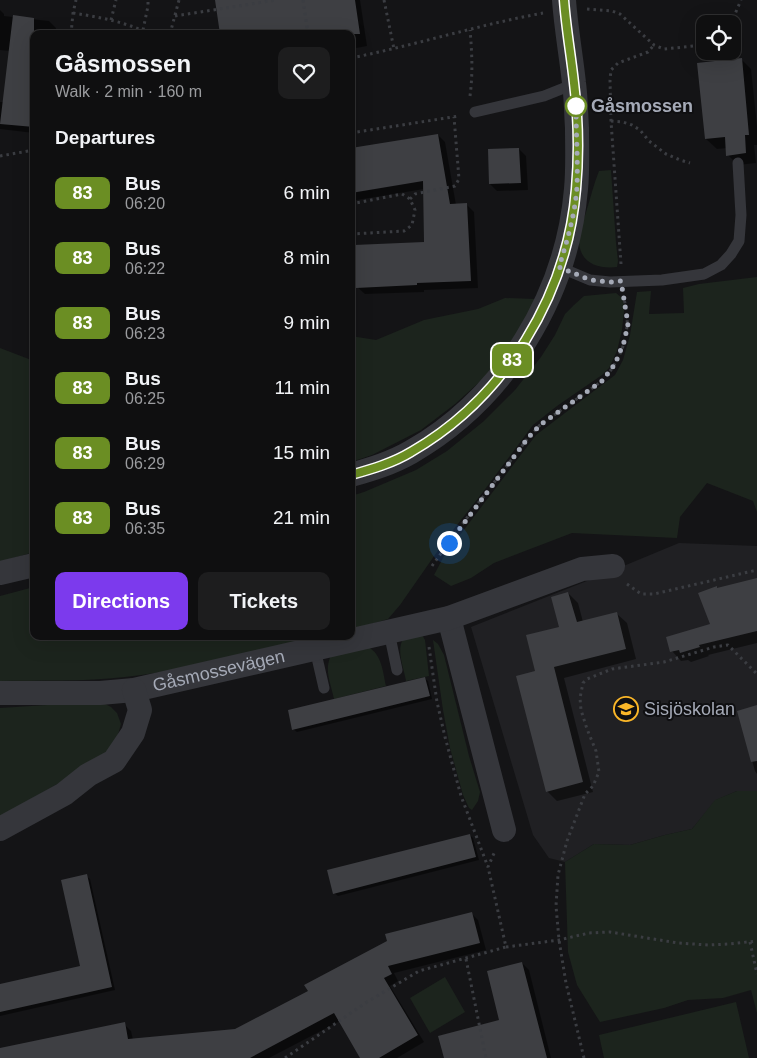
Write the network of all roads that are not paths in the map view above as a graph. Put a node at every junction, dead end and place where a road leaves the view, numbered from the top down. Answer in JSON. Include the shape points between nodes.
{"nodes":[{"id":1,"x":563,"y":7,"type":"edge"},
{"id":2,"x":574,"y":84,"type":"junction"},
{"id":3,"x":471,"y":108,"type":"road end"},
{"id":4,"x":738,"y":163,"type":"dead end"},
{"id":5,"x":559,"y":267,"type":"junction"},
{"id":6,"x":355,"y":474,"type":"edge"},
{"id":7,"x":30,"y":566,"type":"edge"},
{"id":8,"x":613,"y":566,"type":"road end"},
{"id":9,"x":0,"y":572,"type":"edge"},
{"id":10,"x":449,"y":618,"type":"junction"},
{"id":11,"x":389,"y":632,"type":"junction"},
{"id":12,"x":354,"y":640,"type":"edge"},
{"id":13,"x":355,"y":640,"type":"edge"},
{"id":14,"x":314,"y":649,"type":"junction"},
{"id":15,"x":397,"y":670,"type":"dead end"},
{"id":16,"x":324,"y":688,"type":"dead end"},
{"id":17,"x":134,"y":690,"type":"junction"},
{"id":18,"x":0,"y":693,"type":"edge"},
{"id":19,"x":0,"y":829,"type":"edge"},
{"id":20,"x":504,"y":830,"type":"dead end"}],
"edges":[{"from":1,"to":2,"type":"street"},
{"from":2,"to":3,"type":"lane","via":[[544,96]]},
{"from":2,"to":5,"type":"street","via":[[578,152],[576,189]]},
{"from":4,"to":5,"type":"lane","via":[[741,215],[738,242],[721,265],[704,274],[610,282],[590,280]]},
{"from":5,"to":6,"type":"street","via":[[548,298],[518,353],[476,402],[455,423],[410,453]]},
{"from":7,"to":9,"type":"street"},
{"from":8,"to":10,"type":"street","name":"Gåsmossevägen","via":[[582,569]]},
{"from":10,"to":11,"type":"street","name":"Gåsmossevägen"},
{"from":10,"to":20,"type":"street"},
{"from":11,"to":13,"type":"street","name":"Gåsmossevägen"},
{"from":11,"to":15,"type":"lane"},
{"from":12,"to":14,"type":"street","name":"Gåsmossevägen"},
{"from":14,"to":16,"type":"lane"},
{"from":14,"to":17,"type":"street","name":"Gåsmossevägen"},
{"from":17,"to":18,"type":"street","name":"Gåsmossevägen"},
{"from":17,"to":19,"type":"street","name":"Gåsmossevägen","via":[[140,710],[133,733],[114,761],[88,775],[64,794]]}]}
